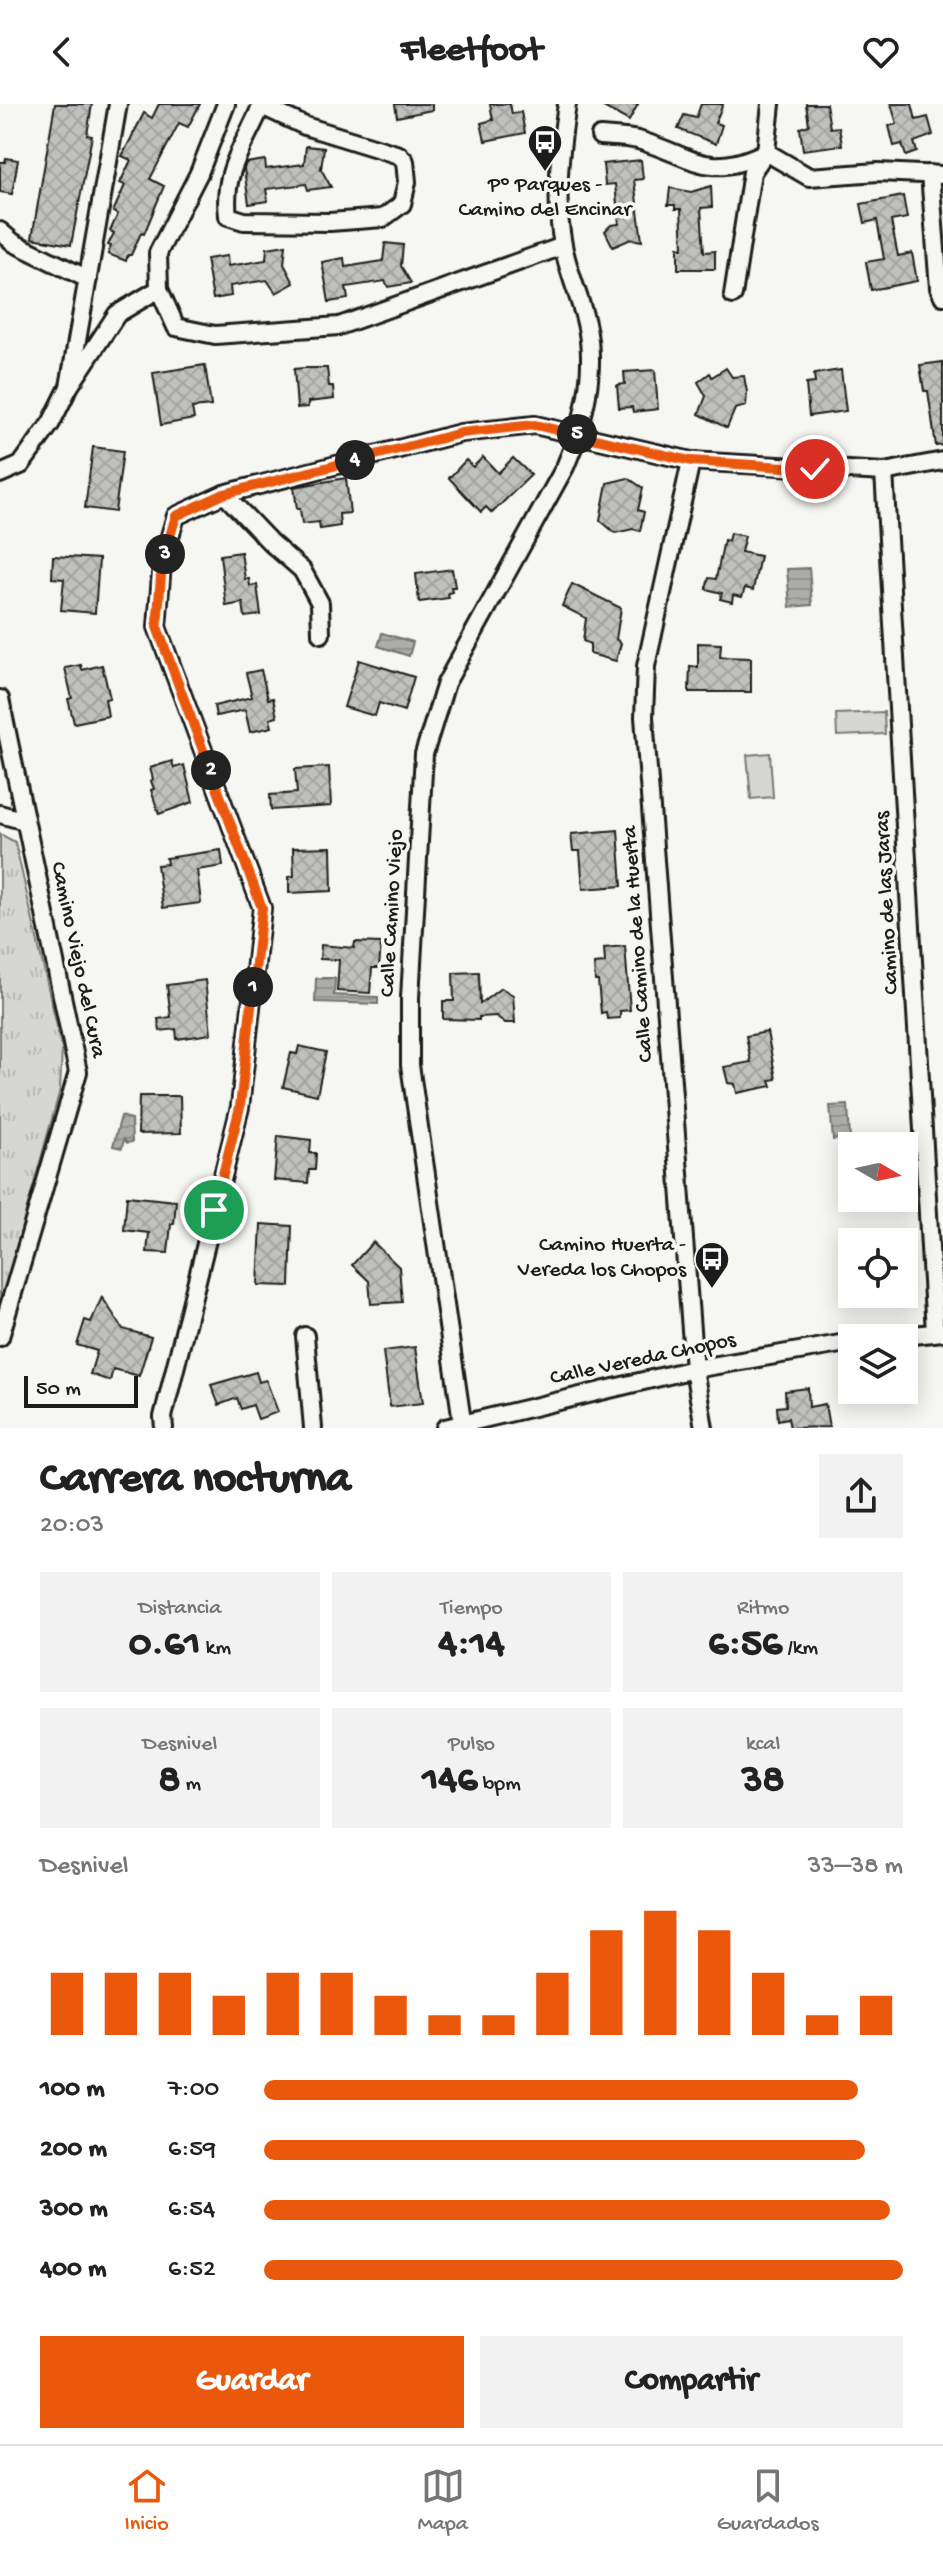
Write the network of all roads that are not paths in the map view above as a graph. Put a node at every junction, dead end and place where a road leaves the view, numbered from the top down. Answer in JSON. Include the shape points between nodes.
{"nodes":[{"id":1,"x":118,"y":104,"type":"edge"},
{"id":2,"x":226,"y":104,"type":"edge"},
{"id":3,"x":567,"y":104,"type":"edge"},
{"id":4,"x":771,"y":104,"type":"edge"},
{"id":5,"x":262,"y":105,"type":"edge"},
{"id":6,"x":600,"y":136,"type":"dead end"},
{"id":7,"x":766,"y":152,"type":"junction"},
{"id":8,"x":937,"y":175,"type":"edge"},
{"id":9,"x":0,"y":231,"type":"edge"},
{"id":10,"x":563,"y":246,"type":"junction"},
{"id":11,"x":88,"y":279,"type":"junction"},
{"id":12,"x":159,"y":289,"type":"junction"},
{"id":13,"x":733,"y":295,"type":"dead end"},
{"id":14,"x":943,"y":296,"type":"edge"},
{"id":15,"x":69,"y":387,"type":"junction"},
{"id":16,"x":580,"y":435,"type":"junction"},
{"id":17,"x":691,"y":461,"type":"junction"},
{"id":18,"x":943,"y":461,"type":"edge"},
{"id":19,"x":884,"y":472,"type":"junction"},
{"id":20,"x":0,"y":474,"type":"edge"},
{"id":21,"x":224,"y":494,"type":"junction"},
{"id":22,"x":321,"y":634,"type":"dead end"},
{"id":23,"x":0,"y":699,"type":"edge"},
{"id":24,"x":6,"y":761,"type":"edge"},
{"id":25,"x":0,"y":814,"type":"edge"},
{"id":26,"x":25,"y":821,"type":"junction"},
{"id":27,"x":939,"y":1332,"type":"edge"},
{"id":28,"x":918,"y":1334,"type":"edge"},
{"id":29,"x":305,"y":1336,"type":"dead end"},
{"id":30,"x":0,"y":1337,"type":"edge"},
{"id":31,"x":838,"y":1344,"type":"edge"},
{"id":32,"x":694,"y":1369,"type":"junction"},
{"id":33,"x":463,"y":1426,"type":"edge"},
{"id":34,"x":164,"y":1428,"type":"edge"},
{"id":35,"x":313,"y":1428,"type":"edge"},
{"id":36,"x":445,"y":1428,"type":"edge"},
{"id":37,"x":704,"y":1428,"type":"edge"}],
"edges":[{"from":1,"to":11,"type":"street"},
{"from":2,"to":12,"type":"street","via":[[199,173],[158,253]]},
{"from":3,"to":10,"type":"street","name":"Calle Camino Viejo","via":[[558,172]]},
{"from":4,"to":7,"type":"street"},
{"from":5,"to":5,"type":"street","via":[[236,157],[225,195],[228,216],[244,221],[330,222],[383,218],[402,204],[407,182],[405,161],[399,155],[305,126]]},
{"from":6,"to":7,"type":"street","via":[[635,139],[694,163],[720,166],[741,164]]},
{"from":7,"to":8,"type":"street","via":[[809,177]]},
{"from":7,"to":13,"type":"street","via":[[752,172]]},
{"from":8,"to":14,"type":"street"},
{"from":9,"to":11,"type":"street"},
{"from":10,"to":12,"type":"street","via":[[339,326],[215,335],[176,327]]},
{"from":10,"to":16,"type":"street","name":"Calle Camino Viejo","via":[[587,326],[587,393]]},
{"from":11,"to":15,"type":"street"},
{"from":12,"to":15,"type":"street","via":[[117,314]]},
{"from":15,"to":20,"type":"street","via":[[21,465]]},
{"from":16,"to":17,"type":"street"},
{"from":16,"to":21,"type":"street","via":[[535,425],[461,433]]},
{"from":16,"to":33,"type":"street","name":"Calle Camino Viejo","via":[[446,683],[424,754],[410,1065]]},
{"from":17,"to":19,"type":"street"},
{"from":17,"to":32,"type":"street","name":"Calle Camino de la Huerta","via":[[646,666],[644,717]]},
{"from":18,"to":19,"type":"street"},
{"from":19,"to":27,"type":"street","name":"Camino de las Jaras"},
{"from":21,"to":22,"type":"street","via":[[302,570],[320,603]]},
{"from":21,"to":34,"type":"street","via":[[176,516],[162,563],[157,627],[262,908],[240,1107]]},
{"from":23,"to":24,"type":"street","name":"Camino Viejo del Cura"},
{"from":24,"to":26,"type":"street","name":"Camino Viejo del Cura"},
{"from":25,"to":26,"type":"street"},
{"from":26,"to":30,"type":"street","name":"Camino Viejo del Cura","via":[[78,1072]]},
{"from":27,"to":28,"type":"street"},
{"from":29,"to":35,"type":"street"},
{"from":31,"to":32,"type":"street","name":"Calle Vereda Chopos"},
{"from":32,"to":33,"type":"street","name":"Calle Vereda Chopos"},
{"from":32,"to":37,"type":"street","name":"Calle Camino de la Huerta"},
{"from":33,"to":36,"type":"street","name":"Calle Vereda Chopos"}]}
